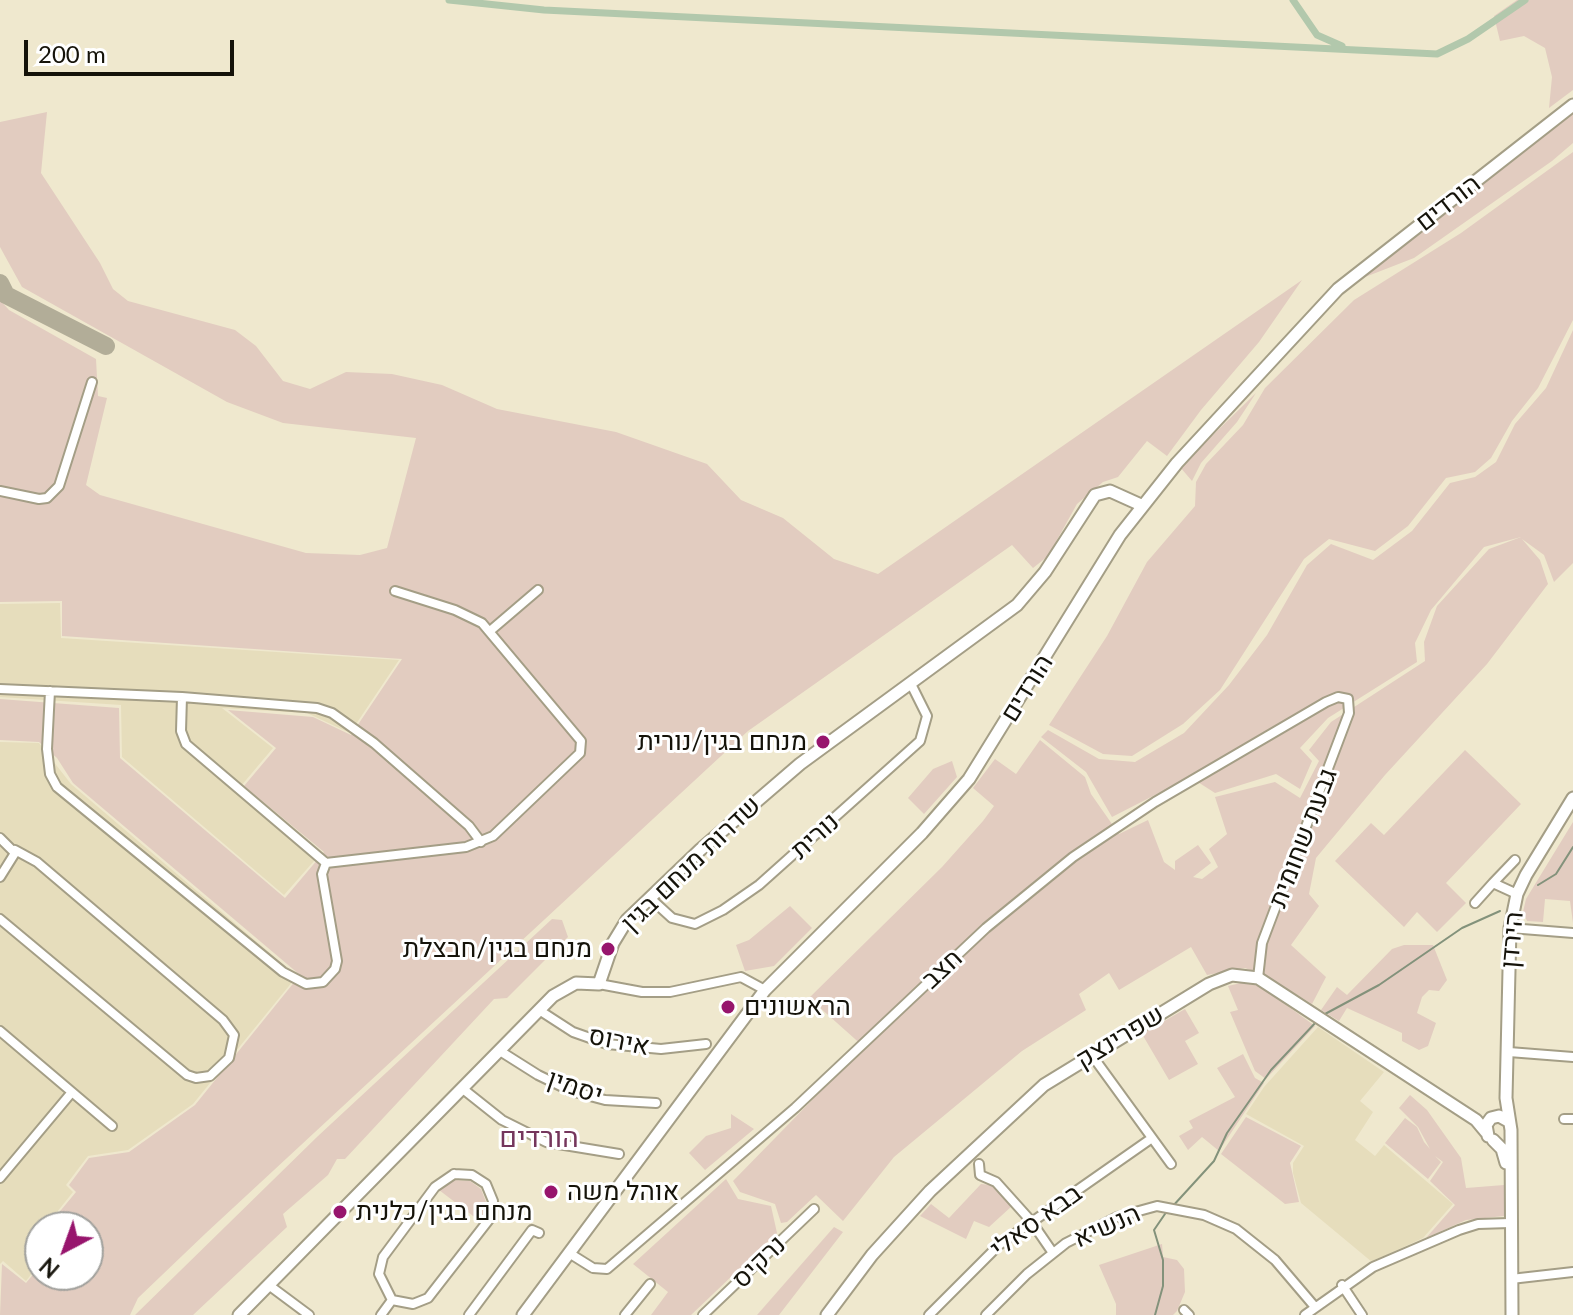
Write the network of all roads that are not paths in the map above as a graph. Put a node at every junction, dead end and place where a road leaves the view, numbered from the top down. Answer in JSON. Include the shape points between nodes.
{"nodes":[{"id":1,"x":1573,"y":105,"type":"edge"},
{"id":2,"x":92,"y":382,"type":"dead end"},
{"id":3,"x":0,"y":491,"type":"edge"},
{"id":4,"x":1141,"y":505,"type":"junction"},
{"id":5,"x":538,"y":590,"type":"dead end"},
{"id":6,"x":395,"y":591,"type":"dead end"},
{"id":7,"x":490,"y":631,"type":"junction"},
{"id":8,"x":911,"y":684,"type":"junction"},
{"id":9,"x":0,"y":689,"type":"edge"},
{"id":10,"x":50,"y":691,"type":"junction"},
{"id":11,"x":182,"y":697,"type":"junction"},
{"id":12,"x":1348,"y":699,"type":"joint"},
{"id":13,"x":1573,"y":798,"type":"edge"},
{"id":14,"x":0,"y":838,"type":"edge"},
{"id":15,"x":481,"y":842,"type":"junction"},
{"id":16,"x":15,"y":850,"type":"junction"},
{"id":17,"x":1515,"y":860,"type":"dead end"},
{"id":18,"x":326,"y":863,"type":"junction"},
{"id":19,"x":0,"y":877,"type":"edge"},
{"id":20,"x":1493,"y":883,"type":"junction"},
{"id":21,"x":1517,"y":894,"type":"junction"},
{"id":22,"x":650,"y":898,"type":"junction"},
{"id":23,"x":1475,"y":903,"type":"dead end"},
{"id":24,"x":0,"y":919,"type":"edge"},
{"id":25,"x":1510,"y":928,"type":"junction"},
{"id":26,"x":1573,"y":933,"type":"edge"},
{"id":27,"x":1258,"y":978,"type":"junction"},
{"id":28,"x":599,"y":984,"type":"junction"},
{"id":29,"x":765,"y":990,"type":"junction"},
{"id":30,"x":539,"y":1010,"type":"junction"},
{"id":31,"x":0,"y":1031,"type":"edge"},
{"id":32,"x":706,"y":1044,"type":"dead end"},
{"id":33,"x":500,"y":1051,"type":"junction"},
{"id":34,"x":1509,"y":1052,"type":"junction"},
{"id":35,"x":1091,"y":1054,"type":"junction"},
{"id":36,"x":1573,"y":1057,"type":"edge"},
{"id":37,"x":463,"y":1089,"type":"junction"},
{"id":38,"x":72,"y":1092,"type":"junction"},
{"id":39,"x":1506,"y":1098,"type":"junction"},
{"id":40,"x":656,"y":1103,"type":"dead end"},
{"id":41,"x":1469,"y":1116,"type":"junction"},
{"id":42,"x":1493,"y":1117,"type":"junction"},
{"id":43,"x":112,"y":1126,"type":"dead end"},
{"id":44,"x":1510,"y":1126,"type":"junction"},
{"id":45,"x":1489,"y":1136,"type":"junction"},
{"id":46,"x":1152,"y":1138,"type":"junction"},
{"id":47,"x":619,"y":1154,"type":"dead end"},
{"id":48,"x":979,"y":1164,"type":"dead end"},
{"id":49,"x":1171,"y":1164,"type":"dead end"},
{"id":50,"x":0,"y":1178,"type":"edge"},
{"id":51,"x":814,"y":1209,"type":"dead end"},
{"id":52,"x":1510,"y":1219,"type":"junction"},
{"id":53,"x":1031,"y":1221,"type":"junction"},
{"id":54,"x":539,"y":1233,"type":"dead end"},
{"id":55,"x":569,"y":1253,"type":"junction"},
{"id":56,"x":1053,"y":1253,"type":"junction"},
{"id":57,"x":1573,"y":1272,"type":"edge"},
{"id":58,"x":1511,"y":1279,"type":"junction"},
{"id":59,"x":650,"y":1284,"type":"dead end"},
{"id":60,"x":1342,"y":1285,"type":"junction"},
{"id":61,"x":270,"y":1286,"type":"junction"},
{"id":62,"x":392,"y":1300,"type":"junction"},
{"id":63,"x":1315,"y":1307,"type":"junction"},
{"id":64,"x":239,"y":1315,"type":"edge"},
{"id":65,"x":309,"y":1315,"type":"edge"},
{"id":66,"x":381,"y":1315,"type":"edge"},
{"id":67,"x":469,"y":1315,"type":"edge"},
{"id":68,"x":523,"y":1315,"type":"edge"},
{"id":69,"x":625,"y":1315,"type":"edge"},
{"id":70,"x":703,"y":1315,"type":"edge"},
{"id":71,"x":827,"y":1315,"type":"edge"},
{"id":72,"x":929,"y":1315,"type":"edge"},
{"id":73,"x":986,"y":1315,"type":"edge"},
{"id":74,"x":1305,"y":1315,"type":"edge"},
{"id":75,"x":1362,"y":1315,"type":"edge"},
{"id":76,"x":1512,"y":1315,"type":"edge"}],
"edges":[{"from":1,"to":4,"type":"street","name":"הורדים","via":[[1338,289]]},
{"from":2,"to":3,"type":"street","via":[[59,486],[39,499]]},
{"from":4,"to":8,"type":"street","name":"שדרות מנחם בגין","via":[[1110,491],[1095,495],[1027,594]]},
{"from":4,"to":29,"type":"street","name":"הורדים","via":[[969,779]]},
{"from":5,"to":7,"type":"street"},
{"from":6,"to":7,"type":"street","via":[[455,610]]},
{"from":7,"to":15,"type":"street","via":[[577,732],[582,747],[508,826]]},
{"from":8,"to":22,"type":"street","name":"שדרות מנחם בגין","via":[[800,764]]},
{"from":8,"to":22,"type":"street","name":"נורית","via":[[927,716],[920,741],[759,885],[695,924],[672,918]]},
{"from":9,"to":10,"type":"street"},
{"from":10,"to":11,"type":"street"},
{"from":10,"to":18,"type":"street","via":[[47,749],[57,787],[283,972],[313,985],[335,969],[337,950],[322,874]]},
{"from":11,"to":15,"type":"street","via":[[296,704],[332,713],[386,754]]},
{"from":11,"to":18,"type":"street","via":[[186,744]]},
{"from":12,"to":27,"type":"street","name":"גבעת שחומית","via":[[1349,713],[1262,943]]},
{"from":12,"to":55,"type":"street","name":"חצב","via":[[1326,702],[1145,808],[1073,857],[986,928],[804,1100],[607,1269],[593,1268]]},
{"from":13,"to":21,"type":"street","name":"הירדן"},
{"from":14,"to":16,"type":"street"},
{"from":15,"to":18,"type":"street"},
{"from":16,"to":19,"type":"street"},
{"from":16,"to":24,"type":"street","via":[[37,862],[223,1020],[235,1041],[229,1058],[210,1076],[187,1075]]},
{"from":17,"to":20,"type":"street"},
{"from":20,"to":21,"type":"street"},
{"from":20,"to":23,"type":"street"},
{"from":21,"to":25,"type":"street","name":"הירדן"},
{"from":22,"to":28,"type":"street","name":"שדרות מנחם בגין","via":[[619,931]]},
{"from":25,"to":26,"type":"street"},
{"from":25,"to":34,"type":"street","name":"הירדן"},
{"from":27,"to":35,"type":"street","name":"שפרינצק","via":[[1243,974],[1221,979]]},
{"from":27,"to":41,"type":"street"},
{"from":28,"to":29,"type":"street","via":[[670,992],[741,977]]},
{"from":28,"to":30,"type":"street","via":[[563,987]]},
{"from":29,"to":55,"type":"street","name":"הורדים"},
{"from":30,"to":32,"type":"street","name":"אירוס","via":[[573,1032],[607,1044],[661,1049]]},
{"from":30,"to":33,"type":"street"},
{"from":31,"to":38,"type":"street"},
{"from":33,"to":37,"type":"street"},
{"from":33,"to":40,"type":"street","name":"יסמין","via":[[571,1091],[605,1100]]},
{"from":34,"to":36,"type":"street"},
{"from":34,"to":39,"type":"street","name":"הירדן"},
{"from":35,"to":46,"type":"street"},
{"from":35,"to":71,"type":"street","name":"שפרינצק","via":[[1044,1085],[966,1154],[887,1238]]},
{"from":37,"to":47,"type":"street","via":[[502,1120],[546,1142]]},
{"from":37,"to":61,"type":"street"},
{"from":38,"to":43,"type":"street"},
{"from":38,"to":50,"type":"street"},
{"from":39,"to":42,"type":"street","name":"הירדן"},
{"from":39,"to":44,"type":"street","name":"הירדן"},
{"from":41,"to":42,"type":"street"},
{"from":41,"to":45,"type":"street"},
{"from":42,"to":44,"type":"street"},
{"from":42,"to":45,"type":"street","name":"הירדן"},
{"from":44,"to":45,"type":"street","via":[[1506,1139]]},
{"from":44,"to":52,"type":"street","name":"הירדן"},
{"from":45,"to":52,"type":"street","name":"הירדן","via":[[1505,1156]]},
{"from":46,"to":49,"type":"street"},
{"from":46,"to":53,"type":"street","name":"בבא סאלי"},
{"from":48,"to":53,"type":"street","via":[[980,1175],[996,1182]]},
{"from":51,"to":70,"type":"street","name":"נרקיס"},
{"from":52,"to":58,"type":"street","name":"הירדן"},
{"from":52,"to":60,"type":"street","via":[[1459,1230]]},
{"from":53,"to":56,"type":"street"},
{"from":53,"to":72,"type":"street","name":"בבא סאלי","via":[[999,1245]]},
{"from":54,"to":67,"type":"street","via":[[532,1230]]},
{"from":55,"to":68,"type":"street","name":"הורדים"},
{"from":56,"to":63,"type":"street","name":"הנשיא","via":[[1117,1217],[1173,1207],[1252,1239]]},
{"from":56,"to":73,"type":"street","name":"הנשיא"},
{"from":57,"to":58,"type":"street"},
{"from":58,"to":76,"type":"street","name":"הירדן"},
{"from":59,"to":69,"type":"street"},
{"from":60,"to":63,"type":"street"},
{"from":60,"to":75,"type":"street"},
{"from":61,"to":64,"type":"street"},
{"from":61,"to":65,"type":"street"},
{"from":62,"to":62,"type":"street","via":[[413,1304],[435,1292],[491,1217],[493,1201],[486,1184],[472,1175],[454,1174],[435,1187],[379,1266]]},
{"from":62,"to":66,"type":"street"},
{"from":63,"to":74,"type":"street"}]}
